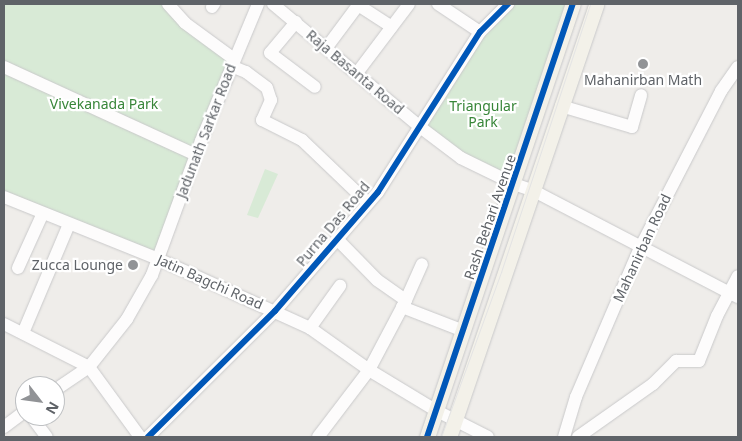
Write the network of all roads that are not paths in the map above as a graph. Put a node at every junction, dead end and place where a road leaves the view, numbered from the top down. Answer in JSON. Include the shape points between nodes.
{"nodes":[{"id":1,"x":168,"y":4,"type":"edge"},
{"id":2,"x":258,"y":4,"type":"edge"},
{"id":3,"x":273,"y":4,"type":"edge"},
{"id":4,"x":409,"y":4,"type":"edge"},
{"id":5,"x":438,"y":4,"type":"edge"},
{"id":6,"x":508,"y":4,"type":"edge"},
{"id":7,"x":574,"y":4,"type":"edge"},
{"id":8,"x":596,"y":4,"type":"edge"},
{"id":9,"x":359,"y":5,"type":"edge"},
{"id":10,"x":296,"y":22,"type":"junction"},
{"id":11,"x":392,"y":27,"type":"junction"},
{"id":12,"x":480,"y":32,"type":"junction"},
{"id":13,"x":327,"y":48,"type":"junction"},
{"id":14,"x":232,"y":62,"type":"junction"},
{"id":15,"x":4,"y":67,"type":"edge"},
{"id":16,"x":738,"y":67,"type":"edge"},
{"id":17,"x":358,"y":73,"type":"junction"},
{"id":18,"x":315,"y":87,"type":"dead end"},
{"id":19,"x":641,"y":95,"type":"dead end"},
{"id":20,"x":561,"y":106,"type":"junction"},
{"id":21,"x":420,"y":127,"type":"junction"},
{"id":22,"x":196,"y":155,"type":"junction"},
{"id":23,"x":514,"y":184,"type":"junction"},
{"id":24,"x":534,"y":191,"type":"junction"},
{"id":25,"x":4,"y":197,"type":"edge"},
{"id":26,"x":368,"y":203,"type":"junction"},
{"id":27,"x":43,"y":213,"type":"junction"},
{"id":28,"x":69,"y":224,"type":"junction"},
{"id":29,"x":337,"y":239,"type":"junction"},
{"id":30,"x":640,"y":248,"type":"junction"},
{"id":31,"x":158,"y":259,"type":"junction"},
{"id":32,"x":422,"y":264,"type":"dead end"},
{"id":33,"x":18,"y":268,"type":"dead end"},
{"id":34,"x":738,"y":276,"type":"edge"},
{"id":35,"x":340,"y":286,"type":"dead end"},
{"id":36,"x":734,"y":294,"type":"edge"},
{"id":37,"x":404,"y":304,"type":"junction"},
{"id":38,"x":275,"y":311,"type":"junction"},
{"id":39,"x":4,"y":324,"type":"edge"},
{"id":40,"x":310,"y":328,"type":"junction"},
{"id":41,"x":464,"y":331,"type":"junction"},
{"id":42,"x":23,"y":333,"type":"junction"},
{"id":43,"x":89,"y":367,"type":"junction"},
{"id":44,"x":370,"y":370,"type":"junction"},
{"id":45,"x":65,"y":383,"type":"edge"},
{"id":46,"x":438,"y":411,"type":"junction"},
{"id":47,"x":15,"y":419,"type":"edge"},
{"id":48,"x":455,"y":420,"type":"junction"},
{"id":49,"x":39,"y":426,"type":"edge"},
{"id":50,"x":4,"y":427,"type":"edge"},
{"id":51,"x":47,"y":437,"type":"edge"},
{"id":52,"x":140,"y":437,"type":"edge"},
{"id":53,"x":148,"y":437,"type":"edge"},
{"id":54,"x":318,"y":437,"type":"edge"},
{"id":55,"x":427,"y":437,"type":"edge"},
{"id":56,"x":449,"y":437,"type":"edge"},
{"id":57,"x":488,"y":437,"type":"edge"},
{"id":58,"x":564,"y":437,"type":"edge"},
{"id":59,"x":578,"y":437,"type":"edge"}],
"edges":[{"from":1,"to":14,"type":"street","via":[[185,23]]},
{"from":2,"to":14,"type":"street","name":"Jadunath Sarkar Road"},
{"from":3,"to":10,"type":"street","name":"Raja Basanta Road"},
{"from":4,"to":11,"type":"street"},
{"from":5,"to":12,"type":"street"},
{"from":6,"to":12,"type":"street","name":"Purna Das Road"},
{"from":7,"to":23,"type":"main road","name":"Rash Behari Avenue"},
{"from":8,"to":20,"type":"main road"},
{"from":9,"to":11,"type":"street"},
{"from":9,"to":13,"type":"street"},
{"from":10,"to":13,"type":"street","name":"Raja Basanta Road"},
{"from":10,"to":18,"type":"street","via":[[270,53]]},
{"from":11,"to":17,"type":"street"},
{"from":12,"to":21,"type":"street","name":"Purna Das Road"},
{"from":13,"to":17,"type":"street","name":"Raja Basanta Road"},
{"from":14,"to":22,"type":"street","name":"Jadunath Sarkar Road"},
{"from":14,"to":26,"type":"street","via":[[267,88],[271,100],[262,120],[302,140]]},
{"from":15,"to":22,"type":"street"},
{"from":16,"to":30,"type":"street","name":"Mahanirban Road","via":[[721,91]]},
{"from":17,"to":21,"type":"street","name":"Raja Basanta Road"},
{"from":19,"to":20,"type":"street","via":[[632,127]]},
{"from":20,"to":24,"type":"main road"},
{"from":21,"to":23,"type":"street","name":"Raja Basanta Road","via":[[461,158]]},
{"from":21,"to":26,"type":"street","name":"Purna Das Road"},
{"from":22,"to":31,"type":"street","name":"Jadunath Sarkar Road"},
{"from":23,"to":24,"type":"street","name":"Raja Basanta Road"},
{"from":23,"to":41,"type":"main road","name":"Rash Behari Avenue"},
{"from":24,"to":30,"type":"street","name":"Raja Basanta Road"},
{"from":24,"to":48,"type":"main road"},
{"from":25,"to":27,"type":"street","name":"Jatin Bagchi Road"},
{"from":26,"to":29,"type":"street","name":"Purna Das Road"},
{"from":27,"to":28,"type":"street","name":"Jatin Bagchi Road"},
{"from":27,"to":33,"type":"street"},
{"from":28,"to":31,"type":"street","name":"Jatin Bagchi Road"},
{"from":28,"to":42,"type":"street"},
{"from":29,"to":37,"type":"street"},
{"from":29,"to":38,"type":"street","name":"Purna Das Road"},
{"from":30,"to":36,"type":"street","name":"Raja Basanta Road"},
{"from":30,"to":58,"type":"street","name":"Mahanirban Road","via":[[576,398]]},
{"from":31,"to":38,"type":"street","name":"Jatin Bagchi Road"},
{"from":31,"to":43,"type":"street","name":"Jadunath Sarkar Road","via":[[127,319]]},
{"from":32,"to":37,"type":"street"},
{"from":34,"to":36,"type":"street"},
{"from":35,"to":40,"type":"street"},
{"from":36,"to":59,"type":"street","via":[[700,361],[676,361],[653,384]]},
{"from":37,"to":41,"type":"street"},
{"from":37,"to":44,"type":"street"},
{"from":38,"to":40,"type":"street","name":"Jatin Bagchi Road"},
{"from":38,"to":53,"type":"street","name":"Purna Das Road"},
{"from":39,"to":42,"type":"street"},
{"from":40,"to":44,"type":"street","name":"Jatin Bagchi Road"},
{"from":41,"to":46,"type":"main road","name":"Rash Behari Avenue"},
{"from":42,"to":43,"type":"street"},
{"from":43,"to":45,"type":"street","name":"Jadunath Sarkar Road"},
{"from":43,"to":52,"type":"street"},
{"from":44,"to":46,"type":"street","name":"Jatin Bagchi Road"},
{"from":44,"to":54,"type":"street"},
{"from":46,"to":48,"type":"street","name":"Jatin Bagchi Road"},
{"from":46,"to":55,"type":"main road","name":"Rash Behari Avenue"},
{"from":47,"to":50,"type":"street"},
{"from":48,"to":56,"type":"main road"},
{"from":48,"to":57,"type":"street"},
{"from":49,"to":51,"type":"street"}]}
